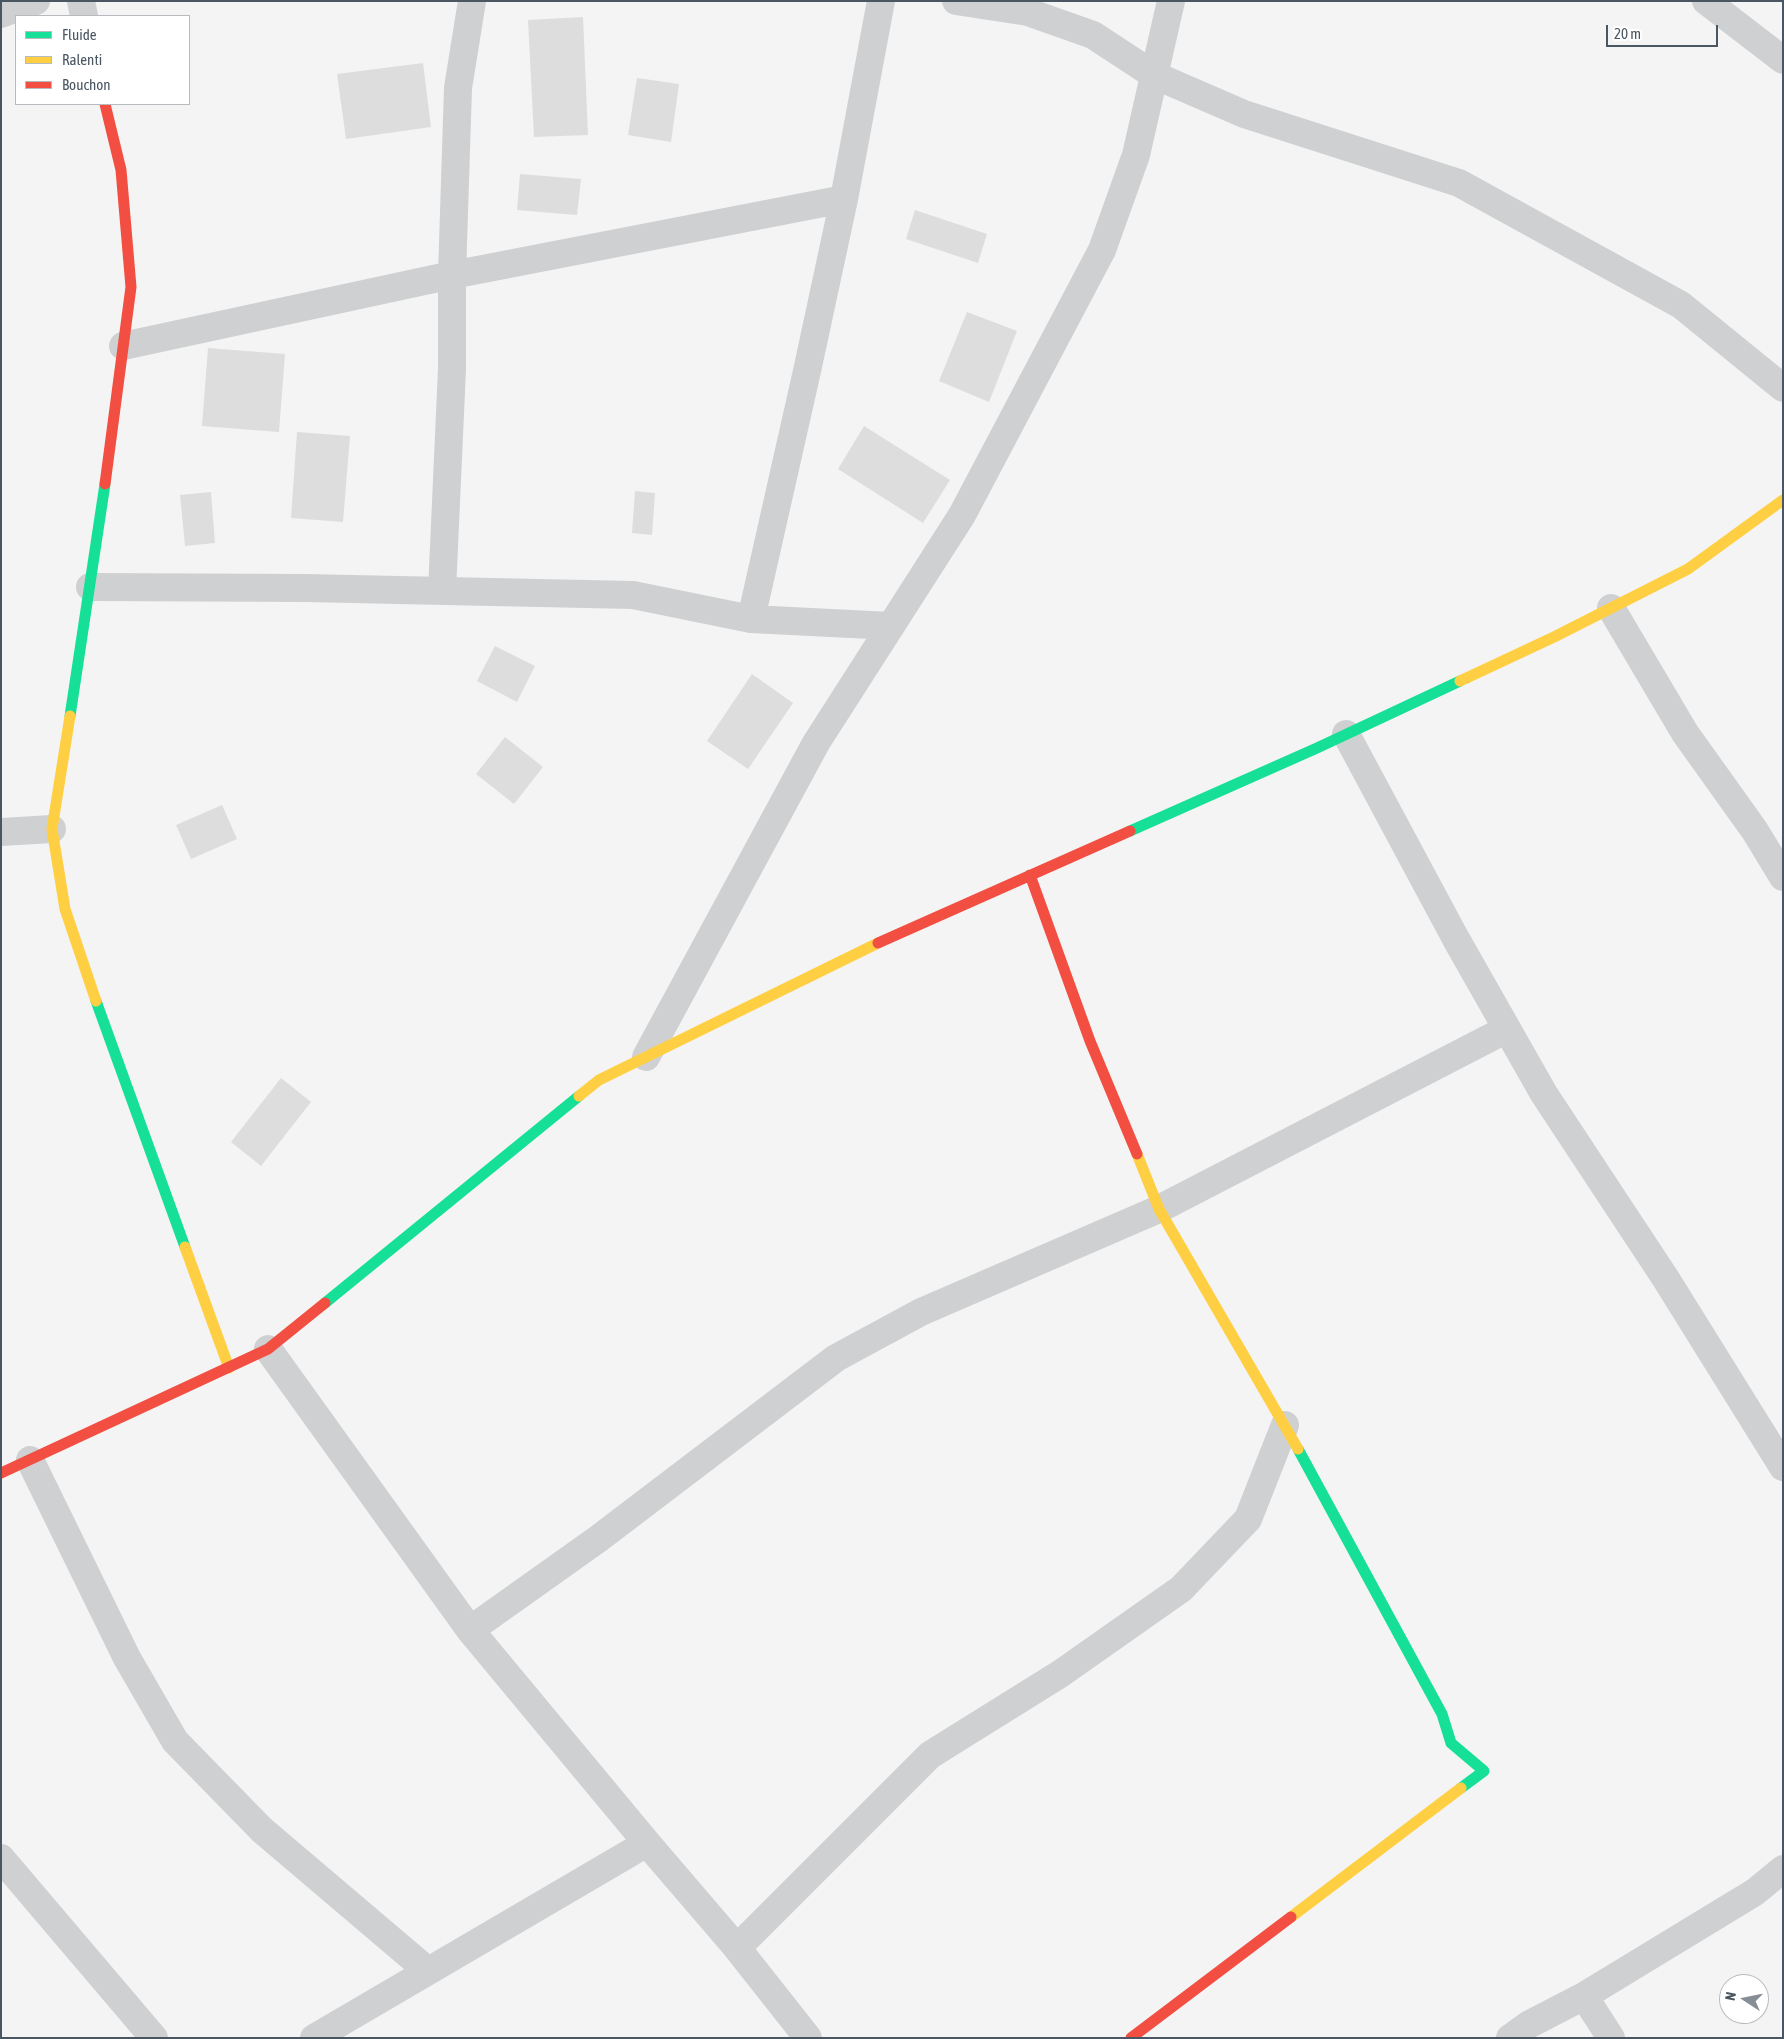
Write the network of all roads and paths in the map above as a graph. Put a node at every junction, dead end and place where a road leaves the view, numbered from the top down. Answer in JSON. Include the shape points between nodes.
{"nodes":[{"id":1,"x":36,"y":1,"type":"edge"},
{"id":2,"x":81,"y":1,"type":"edge"},
{"id":3,"x":472,"y":1,"type":"edge"},
{"id":4,"x":881,"y":1,"type":"edge"},
{"id":5,"x":956,"y":1,"type":"edge"},
{"id":6,"x":1171,"y":1,"type":"edge"},
{"id":7,"x":1706,"y":1,"type":"edge"},
{"id":8,"x":1,"y":14,"type":"edge"},
{"id":9,"x":84,"y":15,"type":"edge"},
{"id":10,"x":1783,"y":60,"type":"edge"},
{"id":11,"x":1154,"y":75,"type":"junction"},
{"id":12,"x":105,"y":105,"type":"edge"},
{"id":13,"x":844,"y":199,"type":"junction"},
{"id":14,"x":452,"y":275,"type":"junction"},
{"id":15,"x":123,"y":346,"type":"junction"},
{"id":16,"x":1783,"y":388,"type":"edge"},
{"id":17,"x":1783,"y":500,"type":"edge"},
{"id":18,"x":90,"y":587,"type":"junction"},
{"id":19,"x":442,"y":591,"type":"junction"},
{"id":20,"x":1611,"y":608,"type":"junction"},
{"id":21,"x":751,"y":618,"type":"junction"},
{"id":22,"x":891,"y":626,"type":"junction"},
{"id":23,"x":1346,"y":734,"type":"junction"},
{"id":24,"x":52,"y":828,"type":"junction"},
{"id":25,"x":1,"y":832,"type":"edge"},
{"id":26,"x":1030,"y":875,"type":"junction"},
{"id":27,"x":1783,"y":877,"type":"edge"},
{"id":28,"x":1507,"y":1029,"type":"junction"},
{"id":29,"x":646,"y":1057,"type":"junction"},
{"id":30,"x":1159,"y":1209,"type":"junction"},
{"id":31,"x":268,"y":1349,"type":"junction"},
{"id":32,"x":228,"y":1368,"type":"junction"},
{"id":33,"x":1285,"y":1424,"type":"junction"},
{"id":34,"x":30,"y":1460,"type":"junction"},
{"id":35,"x":1783,"y":1467,"type":"edge"},
{"id":36,"x":1,"y":1473,"type":"edge"},
{"id":37,"x":470,"y":1630,"type":"junction"},
{"id":38,"x":647,"y":1843,"type":"junction"},
{"id":39,"x":1,"y":1858,"type":"edge"},
{"id":40,"x":1783,"y":1869,"type":"edge"},
{"id":41,"x":737,"y":1948,"type":"junction"},
{"id":42,"x":428,"y":1971,"type":"junction"},
{"id":43,"x":1584,"y":1996,"type":"junction"},
{"id":44,"x":154,"y":2038,"type":"edge"},
{"id":45,"x":314,"y":2038,"type":"edge"},
{"id":46,"x":808,"y":2038,"type":"edge"},
{"id":47,"x":1131,"y":2038,"type":"edge"},
{"id":48,"x":1510,"y":2038,"type":"edge"},
{"id":49,"x":1611,"y":2038,"type":"edge"}],
"edges":[{"from":1,"to":8,"type":"street"},
{"from":2,"to":9,"type":"street"},
{"from":3,"to":14,"type":"street","via":[[458,88]]},
{"from":4,"to":13,"type":"street"},
{"from":5,"to":11,"type":"street","via":[[1028,12],[1093,35]]},
{"from":6,"to":11,"type":"street"},
{"from":7,"to":10,"type":"street"},
{"from":11,"to":16,"type":"street","via":[[1244,114],[1459,183],[1681,305]]},
{"from":11,"to":22,"type":"street","via":[[1136,155],[1102,250],[962,515]]},
{"from":12,"to":15,"type":"street","via":[[121,170],[131,287]]},
{"from":13,"to":14,"type":"street"},
{"from":13,"to":21,"type":"street"},
{"from":14,"to":15,"type":"street"},
{"from":14,"to":19,"type":"street","via":[[452,369]]},
{"from":15,"to":18,"type":"street"},
{"from":17,"to":20,"type":"street","via":[[1688,569]]},
{"from":18,"to":19,"type":"street"},
{"from":18,"to":24,"type":"street"},
{"from":19,"to":21,"type":"street","via":[[633,595]]},
{"from":20,"to":23,"type":"street"},
{"from":20,"to":27,"type":"street","via":[[1685,733],[1755,831]]},
{"from":21,"to":22,"type":"street"},
{"from":22,"to":29,"type":"street","via":[[816,743]]},
{"from":23,"to":26,"type":"street"},
{"from":23,"to":28,"type":"street"},
{"from":24,"to":25,"type":"street"},
{"from":24,"to":32,"type":"street","via":[[65,909],[117,1064]]},
{"from":26,"to":29,"type":"street","via":[[852,955]]},
{"from":26,"to":30,"type":"street","via":[[1090,1041]]},
{"from":28,"to":30,"type":"street"},
{"from":28,"to":35,"type":"street","via":[[1544,1094],[1666,1279]]},
{"from":29,"to":31,"type":"street","via":[[599,1080]]},
{"from":30,"to":33,"type":"street"},
{"from":30,"to":37,"type":"street","via":[[921,1312],[836,1358],[598,1539]]},
{"from":31,"to":32,"type":"street"},
{"from":31,"to":37,"type":"street"},
{"from":32,"to":34,"type":"street"},
{"from":33,"to":41,"type":"street","via":[[1248,1519],[1181,1589],[1060,1674],[930,1755]]},
{"from":33,"to":47,"type":"street","via":[[1442,1714],[1450,1743],[1484,1771]]},
{"from":34,"to":36,"type":"street"},
{"from":34,"to":42,"type":"street","via":[[127,1658],[175,1741],[262,1830]]},
{"from":37,"to":38,"type":"street"},
{"from":38,"to":41,"type":"street"},
{"from":38,"to":42,"type":"street"},
{"from":39,"to":44,"type":"street"},
{"from":40,"to":43,"type":"street","via":[[1755,1892]]},
{"from":41,"to":46,"type":"street"},
{"from":42,"to":45,"type":"street"},
{"from":43,"to":48,"type":"street"},
{"from":43,"to":49,"type":"street"}]}
